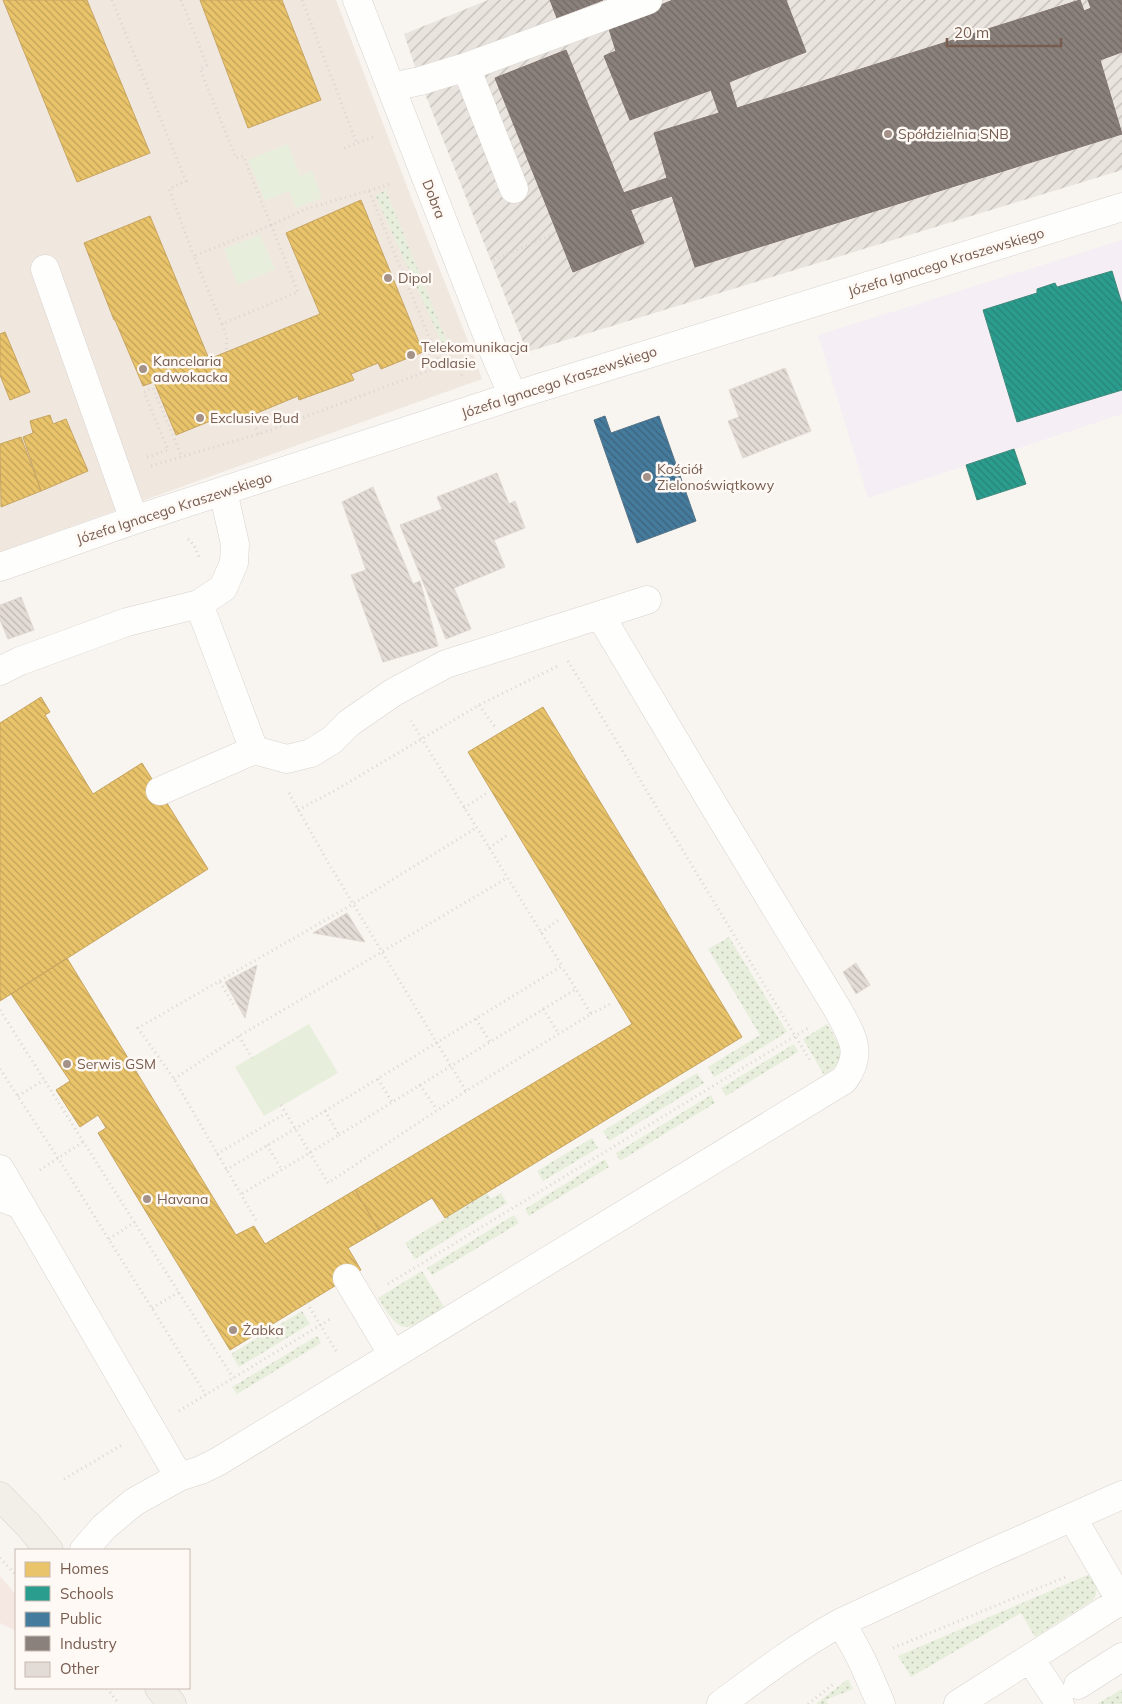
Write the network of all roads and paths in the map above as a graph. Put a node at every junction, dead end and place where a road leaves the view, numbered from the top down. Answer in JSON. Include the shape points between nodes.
{"nodes":[{"id":1,"x":112,"y":0,"type":"edge"},
{"id":2,"x":182,"y":0,"type":"edge"},
{"id":3,"x":302,"y":0,"type":"edge"},
{"id":4,"x":357,"y":0,"type":"edge"},
{"id":5,"x":648,"y":0,"type":"edge"},
{"id":6,"x":466,"y":67,"type":"junction"},
{"id":7,"x":391,"y":87,"type":"junction"},
{"id":8,"x":357,"y":144,"type":"junction"},
{"id":9,"x":376,"y":144,"type":"dead end"},
{"id":10,"x":344,"y":148,"type":"dead end"},
{"id":11,"x":388,"y":175,"type":"dead end"},
{"id":12,"x":392,"y":184,"type":"junction"},
{"id":13,"x":514,"y":189,"type":"dead end"},
{"id":14,"x":369,"y":191,"type":"junction"},
{"id":15,"x":395,"y":193,"type":"dead end"},
{"id":16,"x":1122,"y":207,"type":"edge"},
{"id":17,"x":270,"y":225,"type":"junction"},
{"id":18,"x":556,"y":232,"type":"dead end"},
{"id":19,"x":194,"y":256,"type":"junction"},
{"id":20,"x":45,"y":270,"type":"dead end"},
{"id":21,"x":463,"y":271,"type":"junction"},
{"id":22,"x":222,"y":324,"type":"junction"},
{"id":23,"x":455,"y":351,"type":"dead end"},
{"id":24,"x":226,"y":353,"type":"dead end"},
{"id":25,"x":458,"y":360,"type":"dead end"},
{"id":26,"x":513,"y":396,"type":"junction"},
{"id":27,"x":250,"y":415,"type":"dead end"},
{"id":28,"x":259,"y":434,"type":"junction"},
{"id":29,"x":182,"y":457,"type":"junction"},
{"id":30,"x":164,"y":462,"type":"dead end"},
{"id":31,"x":149,"y":467,"type":"dead end"},
{"id":32,"x":223,"y":491,"type":"junction"},
{"id":33,"x":161,"y":511,"type":"junction"},
{"id":34,"x":134,"y":520,"type":"junction"},
{"id":35,"x":0,"y":567,"type":"edge"},
{"id":36,"x":206,"y":599,"type":"junction"},
{"id":37,"x":647,"y":600,"type":"dead end"},
{"id":38,"x":600,"y":615,"type":"junction"},
{"id":39,"x":550,"y":630,"type":"junction"},
{"id":40,"x":559,"y":665,"type":"dead end"},
{"id":41,"x":0,"y":671,"type":"edge"},
{"id":42,"x":394,"y":692,"type":"junction"},
{"id":43,"x":479,"y":705,"type":"junction"},
{"id":44,"x":495,"y":726,"type":"dead end"},
{"id":45,"x":422,"y":740,"type":"junction"},
{"id":46,"x":254,"y":750,"type":"junction"},
{"id":47,"x":286,"y":788,"type":"dead end"},
{"id":48,"x":160,"y":791,"type":"dead end"},
{"id":49,"x":487,"y":793,"type":"dead end"},
{"id":50,"x":464,"y":808,"type":"junction"},
{"id":51,"x":298,"y":810,"type":"junction"},
{"id":52,"x":476,"y":828,"type":"junction"},
{"id":53,"x":509,"y":834,"type":"dead end"},
{"id":54,"x":489,"y":848,"type":"junction"},
{"id":55,"x":507,"y":878,"type":"junction"},
{"id":56,"x":353,"y":904,"type":"junction"},
{"id":57,"x":561,"y":918,"type":"dead end"},
{"id":58,"x":541,"y":933,"type":"junction"},
{"id":59,"x":382,"y":952,"type":"junction"},
{"id":60,"x":562,"y":966,"type":"junction"},
{"id":61,"x":220,"y":982,"type":"junction"},
{"id":62,"x":576,"y":989,"type":"junction"},
{"id":63,"x":612,"y":1003,"type":"dead end"},
{"id":64,"x":235,"y":1007,"type":"dead end"},
{"id":65,"x":544,"y":1009,"type":"junction"},
{"id":66,"x":0,"y":1010,"type":"edge"},
{"id":67,"x":838,"y":1010,"type":"junction"},
{"id":68,"x":591,"y":1014,"type":"junction"},
{"id":69,"x":476,"y":1019,"type":"junction"},
{"id":70,"x":559,"y":1034,"type":"junction"},
{"id":71,"x":239,"y":1036,"type":"junction"},
{"id":72,"x":795,"y":1036,"type":"junction"},
{"id":73,"x":490,"y":1042,"type":"junction"},
{"id":74,"x":436,"y":1043,"type":"junction"},
{"id":75,"x":252,"y":1058,"type":"dead end"},
{"id":76,"x":451,"y":1066,"type":"junction"},
{"id":77,"x":0,"y":1069,"type":"edge"},
{"id":78,"x":815,"y":1069,"type":"dead end"},
{"id":79,"x":174,"y":1079,"type":"junction"},
{"id":80,"x":378,"y":1079,"type":"junction"},
{"id":81,"x":44,"y":1080,"type":"junction"},
{"id":82,"x":420,"y":1086,"type":"junction"},
{"id":83,"x":466,"y":1091,"type":"junction"},
{"id":84,"x":18,"y":1096,"type":"junction"},
{"id":85,"x":392,"y":1102,"type":"junction"},
{"id":86,"x":282,"y":1105,"type":"dead end"},
{"id":87,"x":437,"y":1110,"type":"junction"},
{"id":88,"x":325,"y":1111,"type":"junction"},
{"id":89,"x":286,"y":1112,"type":"junction"},
{"id":90,"x":295,"y":1129,"type":"junction"},
{"id":91,"x":339,"y":1135,"type":"junction"},
{"id":92,"x":84,"y":1142,"type":"junction"},
{"id":93,"x":267,"y":1145,"type":"junction"},
{"id":94,"x":310,"y":1153,"type":"junction"},
{"id":95,"x":217,"y":1154,"type":"junction"},
{"id":96,"x":58,"y":1158,"type":"junction"},
{"id":97,"x":226,"y":1170,"type":"junction"},
{"id":98,"x":282,"y":1170,"type":"junction"},
{"id":99,"x":8,"y":1190,"type":"edge"},
{"id":100,"x":240,"y":1195,"type":"junction"},
{"id":101,"x":256,"y":1220,"type":"dead end"},
{"id":102,"x":134,"y":1222,"type":"junction"},
{"id":103,"x":109,"y":1239,"type":"junction"},
{"id":104,"x":354,"y":1289,"type":"junction"},
{"id":105,"x":179,"y":1292,"type":"junction"},
{"id":106,"x":307,"y":1303,"type":"dead end"},
{"id":107,"x":152,"y":1308,"type":"junction"},
{"id":108,"x":320,"y":1325,"type":"junction"},
{"id":109,"x":392,"y":1355,"type":"junction"},
{"id":110,"x":233,"y":1378,"type":"junction"},
{"id":111,"x":353,"y":1380,"type":"junction"},
{"id":112,"x":206,"y":1395,"type":"junction"},
{"id":113,"x":151,"y":1429,"type":"junction"},
{"id":114,"x":179,"y":1477,"type":"junction"},
{"id":115,"x":64,"y":1479,"type":"dead end"},
{"id":116,"x":1122,"y":1495,"type":"edge"},
{"id":117,"x":0,"y":1496,"type":"edge"},
{"id":118,"x":1072,"y":1518,"type":"junction"},
{"id":119,"x":48,"y":1549,"type":"edge"},
{"id":120,"x":85,"y":1549,"type":"edge"},
{"id":121,"x":0,"y":1558,"type":"edge"},
{"id":122,"x":1099,"y":1563,"type":"junction"},
{"id":123,"x":15,"y":1574,"type":"edge"},
{"id":124,"x":1121,"y":1602,"type":"edge"},
{"id":125,"x":840,"y":1623,"type":"junction"},
{"id":126,"x":1122,"y":1657,"type":"edge"},
{"id":127,"x":1030,"y":1659,"type":"junction"},
{"id":128,"x":863,"y":1661,"type":"junction"},
{"id":129,"x":108,"y":1689,"type":"edge"},
{"id":130,"x":160,"y":1689,"type":"edge"},
{"id":131,"x":1069,"y":1694,"type":"edge"},
{"id":132,"x":119,"y":1704,"type":"edge"},
{"id":133,"x":172,"y":1704,"type":"edge"},
{"id":134,"x":721,"y":1704,"type":"edge"},
{"id":135,"x":808,"y":1704,"type":"edge"},
{"id":136,"x":881,"y":1704,"type":"edge"},
{"id":137,"x":958,"y":1704,"type":"edge"}],
"edges":[{"from":1,"to":19,"type":"path","via":[[186,181],[169,189]]},
{"from":2,"to":17,"type":"path","via":[[207,65],[200,69],[236,158],[243,156]]},
{"from":3,"to":8,"type":"path"},
{"from":4,"to":7,"type":"street","name":"Dobra"},
{"from":5,"to":6,"type":"street"},
{"from":6,"to":7,"type":"street"},
{"from":6,"to":13,"type":"street"},
{"from":7,"to":21,"type":"street","name":"Dobra"},
{"from":8,"to":9,"type":"path","via":[[374,137]]},
{"from":8,"to":10,"type":"path"},
{"from":11,"to":12,"type":"path"},
{"from":12,"to":14,"type":"path"},
{"from":12,"to":15,"type":"path"},
{"from":14,"to":17,"type":"path","via":[[306,208]]},
{"from":14,"to":28,"type":"path","via":[[442,366]]},
{"from":16,"to":26,"type":"street","name":"Józefa Ignacego Kraszewskiego"},
{"from":17,"to":19,"type":"path"},
{"from":17,"to":22,"type":"path","via":[[298,292]]},
{"from":18,"to":21,"type":"path"},
{"from":19,"to":22,"type":"path"},
{"from":20,"to":34,"type":"street"},
{"from":21,"to":26,"type":"street","name":"Dobra"},
{"from":22,"to":24,"type":"path"},
{"from":23,"to":25,"type":"path"},
{"from":26,"to":32,"type":"street","name":"Józefa Ignacego Kraszewskiego"},
{"from":27,"to":28,"type":"path"},
{"from":28,"to":29,"type":"path"},
{"from":29,"to":30,"type":"path"},
{"from":29,"to":31,"type":"path","via":[[153,388],[144,392],[168,450],[147,456]]},
{"from":32,"to":33,"type":"street","name":"Józefa Ignacego Kraszewskiego"},
{"from":32,"to":36,"type":"street","via":[[235,544],[234,563],[223,588]]},
{"from":33,"to":34,"type":"street","name":"Józefa Ignacego Kraszewskiego"},
{"from":33,"to":36,"type":"path","via":[[194,544]]},
{"from":34,"to":35,"type":"street","name":"Józefa Ignacego Kraszewskiego"},
{"from":36,"to":41,"type":"street","via":[[127,622]]},
{"from":36,"to":46,"type":"street"},
{"from":37,"to":38,"type":"street"},
{"from":38,"to":39,"type":"street"},
{"from":38,"to":67,"type":"street"},
{"from":39,"to":42,"type":"street","via":[[446,664]]},
{"from":39,"to":72,"type":"path"},
{"from":40,"to":43,"type":"path"},
{"from":42,"to":45,"type":"path"},
{"from":42,"to":46,"type":"street","via":[[311,753],[287,759]]},
{"from":43,"to":44,"type":"path"},
{"from":43,"to":45,"type":"path"},
{"from":45,"to":50,"type":"path"},
{"from":45,"to":51,"type":"path"},
{"from":46,"to":48,"type":"street"},
{"from":47,"to":51,"type":"path"},
{"from":49,"to":50,"type":"path"},
{"from":50,"to":52,"type":"path"},
{"from":51,"to":56,"type":"path"},
{"from":52,"to":54,"type":"path"},
{"from":52,"to":56,"type":"path"},
{"from":53,"to":54,"type":"path"},
{"from":54,"to":55,"type":"path"},
{"from":55,"to":58,"type":"path"},
{"from":55,"to":59,"type":"path"},
{"from":56,"to":59,"type":"path"},
{"from":56,"to":61,"type":"path"},
{"from":57,"to":58,"type":"path"},
{"from":58,"to":60,"type":"path"},
{"from":59,"to":71,"type":"path"},
{"from":59,"to":74,"type":"path"},
{"from":60,"to":62,"type":"path"},
{"from":60,"to":69,"type":"path"},
{"from":61,"to":64,"type":"path"},
{"from":61,"to":79,"type":"path","via":[[138,1028]]},
{"from":62,"to":65,"type":"path"},
{"from":62,"to":68,"type":"path"},
{"from":63,"to":68,"type":"path"},
{"from":65,"to":70,"type":"path"},
{"from":65,"to":73,"type":"path"},
{"from":66,"to":81,"type":"path"},
{"from":67,"to":72,"type":"path"},
{"from":67,"to":109,"type":"street","via":[[855,1046],[851,1071],[844,1080]]},
{"from":68,"to":70,"type":"path"},
{"from":69,"to":73,"type":"path"},
{"from":69,"to":74,"type":"path"},
{"from":70,"to":83,"type":"path"},
{"from":71,"to":75,"type":"path"},
{"from":71,"to":79,"type":"path"},
{"from":72,"to":78,"type":"path"},
{"from":72,"to":104,"type":"path"},
{"from":73,"to":76,"type":"path"},
{"from":74,"to":76,"type":"path"},
{"from":74,"to":80,"type":"path"},
{"from":76,"to":82,"type":"path"},
{"from":76,"to":83,"type":"path"},
{"from":77,"to":84,"type":"path"},
{"from":79,"to":95,"type":"path"},
{"from":80,"to":85,"type":"path"},
{"from":80,"to":88,"type":"path"},
{"from":81,"to":84,"type":"path"},
{"from":81,"to":92,"type":"path"},
{"from":82,"to":85,"type":"path"},
{"from":82,"to":87,"type":"path"},
{"from":83,"to":87,"type":"path"},
{"from":84,"to":96,"type":"path"},
{"from":85,"to":91,"type":"path"},
{"from":86,"to":89,"type":"path"},
{"from":87,"to":94,"type":"path","via":[[328,1183]]},
{"from":88,"to":90,"type":"path"},
{"from":88,"to":91,"type":"path"},
{"from":89,"to":90,"type":"path"},
{"from":89,"to":95,"type":"path"},
{"from":90,"to":93,"type":"path"},
{"from":90,"to":94,"type":"path"},
{"from":91,"to":94,"type":"path"},
{"from":92,"to":96,"type":"path"},
{"from":92,"to":102,"type":"path"},
{"from":93,"to":97,"type":"path"},
{"from":93,"to":98,"type":"path"},
{"from":94,"to":98,"type":"path"},
{"from":95,"to":97,"type":"path"},
{"from":96,"to":99,"type":"path"},
{"from":96,"to":103,"type":"path"},
{"from":97,"to":100,"type":"path"},
{"from":98,"to":100,"type":"path"},
{"from":99,"to":113,"type":"street"},
{"from":100,"to":101,"type":"path"},
{"from":102,"to":103,"type":"path"},
{"from":102,"to":105,"type":"path"},
{"from":103,"to":107,"type":"path"},
{"from":104,"to":108,"type":"path"},
{"from":104,"to":109,"type":"street"},
{"from":105,"to":107,"type":"path"},
{"from":105,"to":110,"type":"path"},
{"from":106,"to":108,"type":"path"},
{"from":107,"to":112,"type":"path"},
{"from":108,"to":110,"type":"path"},
{"from":108,"to":111,"type":"path"},
{"from":109,"to":111,"type":"street"},
{"from":110,"to":112,"type":"path"},
{"from":111,"to":114,"type":"street","via":[[219,1461]]},
{"from":112,"to":113,"type":"path"},
{"from":113,"to":114,"type":"street"},
{"from":113,"to":115,"type":"path"},
{"from":114,"to":120,"type":"street","via":[[134,1502],[104,1527]]},
{"from":116,"to":118,"type":"street"},
{"from":117,"to":119,"type":"main road"},
{"from":118,"to":122,"type":"street"},
{"from":118,"to":125,"type":"street"},
{"from":121,"to":123,"type":"path"},
{"from":122,"to":124,"type":"street"},
{"from":122,"to":128,"type":"path"},
{"from":124,"to":127,"type":"street"},
{"from":125,"to":128,"type":"street"},
{"from":125,"to":134,"type":"street","via":[[797,1648]]},
{"from":126,"to":131,"type":"street"},
{"from":127,"to":131,"type":"street"},
{"from":127,"to":137,"type":"street"},
{"from":128,"to":135,"type":"path"},
{"from":128,"to":136,"type":"street"},
{"from":129,"to":132,"type":"path"},
{"from":130,"to":133,"type":"main road"}]}
